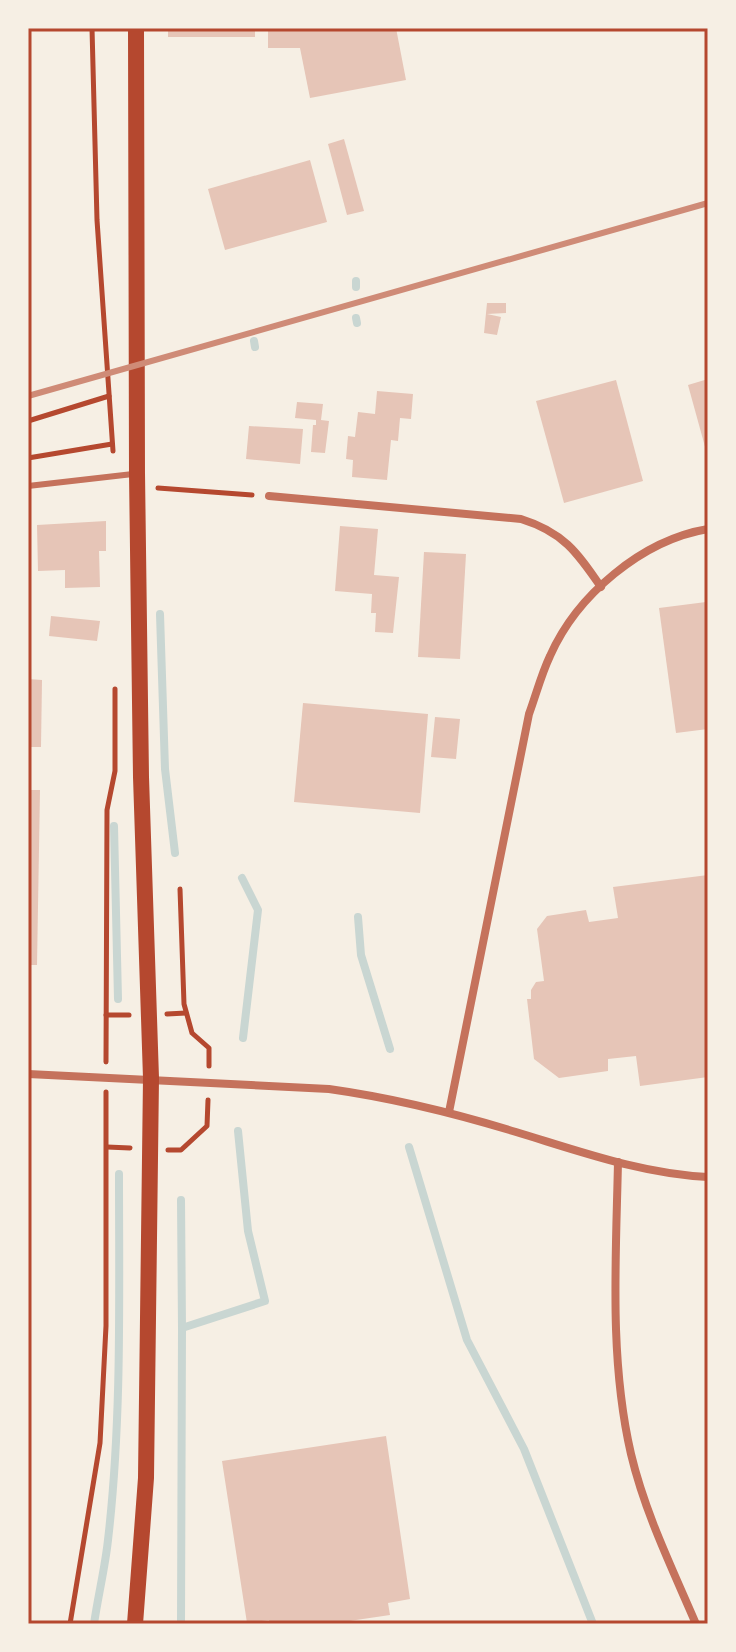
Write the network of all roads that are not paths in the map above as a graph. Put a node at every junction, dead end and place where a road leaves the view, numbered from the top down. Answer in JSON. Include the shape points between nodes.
{"nodes":[{"id":1,"x":136,"y":28,"type":"edge"},
{"id":2,"x":137,"y":473,"type":"junction"},
{"id":3,"x":28,"y":486,"type":"edge"},
{"id":4,"x":269,"y":496,"type":"road end"},
{"id":5,"x":708,"y":529,"type":"edge"},
{"id":6,"x":601,"y":587,"type":"junction"},
{"id":7,"x":28,"y":1074,"type":"edge"},
{"id":8,"x":151,"y":1078,"type":"junction"},
{"id":9,"x":449,"y":1112,"type":"junction"},
{"id":10,"x":618,"y":1162,"type":"junction"},
{"id":11,"x":708,"y":1177,"type":"edge"},
{"id":12,"x":135,"y":1624,"type":"edge"},
{"id":13,"x":696,"y":1624,"type":"edge"}],
"edges":[{"from":1,"to":2,"type":"main road"},
{"from":2,"to":3,"type":"lane"},
{"from":2,"to":8,"type":"main road"},
{"from":4,"to":6,"type":"street","via":[[521,519],[563,538]]},
{"from":5,"to":6,"type":"street","via":[[685,532],[648,549]]},
{"from":6,"to":9,"type":"street","via":[[567,626],[529,714]]},
{"from":7,"to":8,"type":"street"},
{"from":8,"to":9,"type":"street","via":[[329,1089]]},
{"from":8,"to":12,"type":"main road","via":[[146,1478]]},
{"from":9,"to":10,"type":"street"},
{"from":10,"to":11,"type":"street"},
{"from":10,"to":13,"type":"street","via":[[620,1383],[631,1453],[652,1523]]}]}
